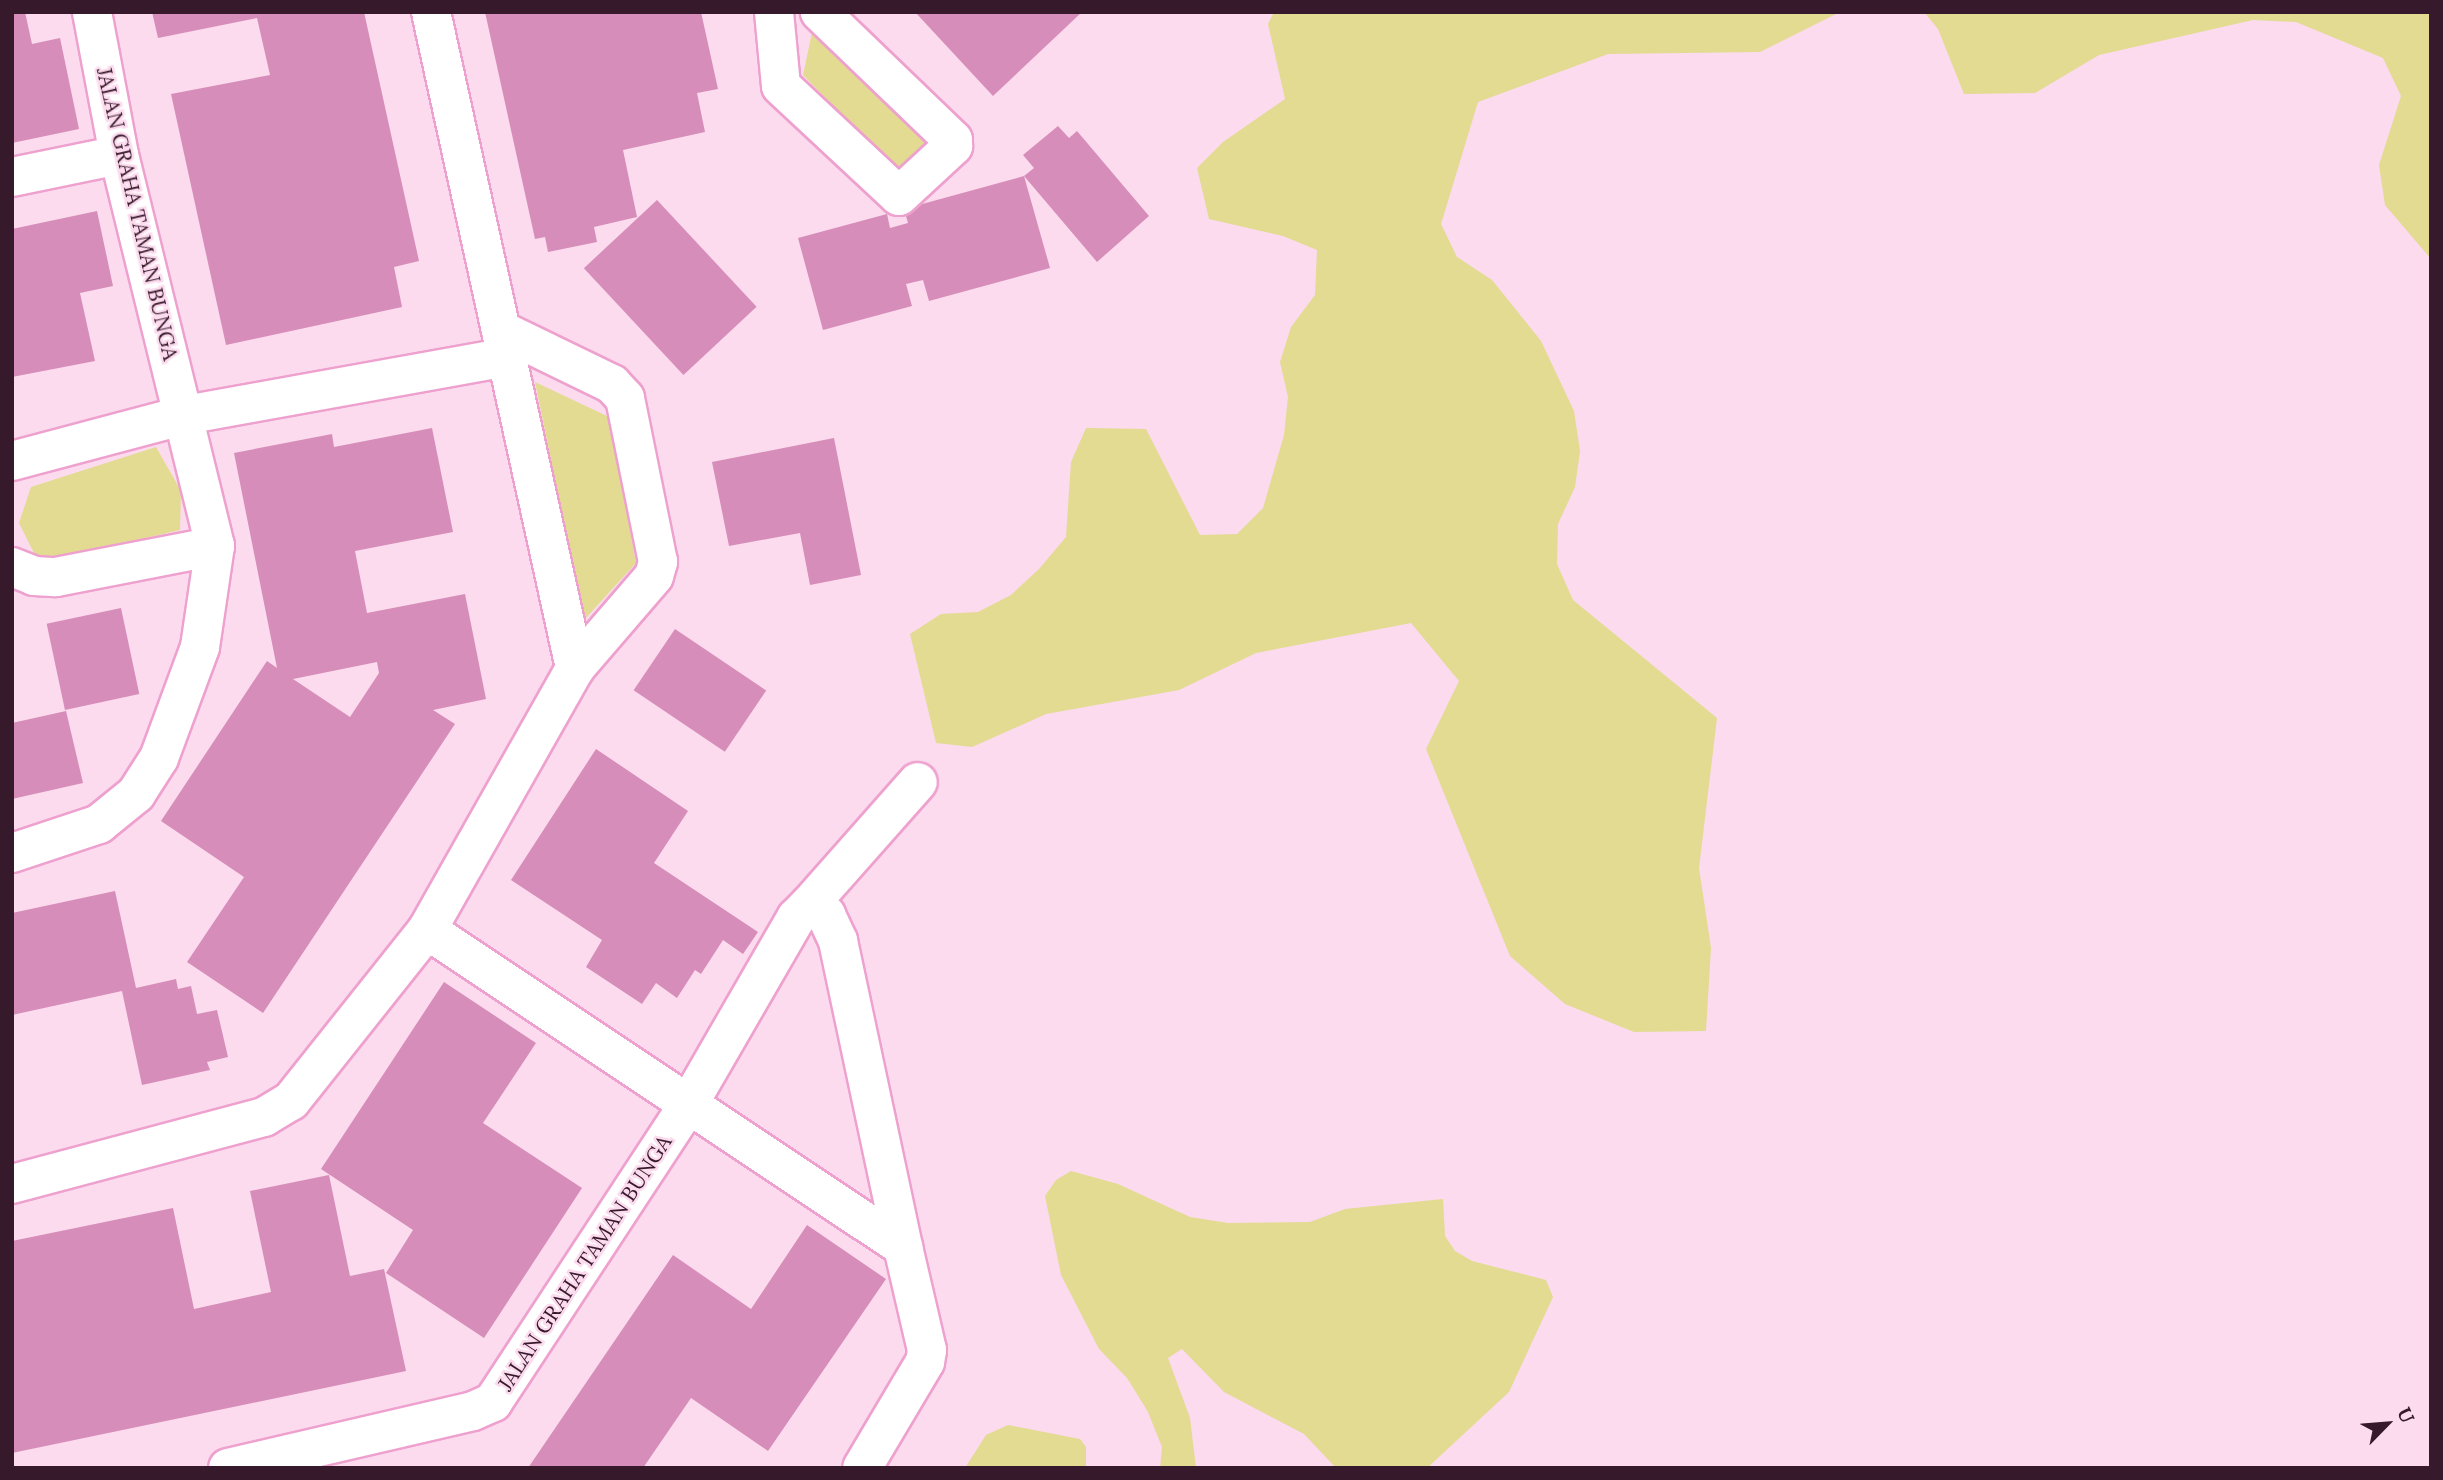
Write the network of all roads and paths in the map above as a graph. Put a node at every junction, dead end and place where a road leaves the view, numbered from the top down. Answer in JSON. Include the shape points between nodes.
{"nodes":[{"id":1,"x":92,"y":12,"type":"edge"},
{"id":2,"x":431,"y":12,"type":"edge"},
{"id":3,"x":774,"y":12,"type":"edge"},
{"id":4,"x":820,"y":12,"type":"edge"},
{"id":5,"x":119,"y":155,"type":"junction"},
{"id":6,"x":12,"y":177,"type":"edge"},
{"id":7,"x":504,"y":344,"type":"junction"},
{"id":8,"x":186,"y":415,"type":"junction"},
{"id":9,"x":12,"y":461,"type":"edge"},
{"id":10,"x":215,"y":546,"type":"junction"},
{"id":11,"x":12,"y":567,"type":"edge"},
{"id":12,"x":575,"y":668,"type":"junction"},
{"id":13,"x":918,"y":782,"type":"dead end"},
{"id":14,"x":12,"y":853,"type":"edge"},
{"id":15,"x":809,"y":905,"type":"junction"},
{"id":16,"x":427,"y":930,"type":"junction"},
{"id":17,"x":688,"y":1105,"type":"junction"},
{"id":18,"x":12,"y":1184,"type":"edge"},
{"id":19,"x":903,"y":1247,"type":"junction"},
{"id":20,"x":228,"y":1468,"type":"edge"},
{"id":21,"x":862,"y":1468,"type":"edge"}],
"edges":[{"from":1,"to":5,"type":"street","name":"JALAN GRAHA TAMAN BUNGA"},
{"from":2,"to":7,"type":"street"},
{"from":3,"to":4,"type":"street","via":[[781,86],[899,196],[953,146],[953,140]]},
{"from":5,"to":6,"type":"street"},
{"from":5,"to":8,"type":"street","name":"JALAN GRAHA TAMAN BUNGA"},
{"from":7,"to":8,"type":"street"},
{"from":7,"to":12,"type":"street"},
{"from":7,"to":12,"type":"street","via":[[612,384],[628,404],[657,569]]},
{"from":8,"to":9,"type":"street"},
{"from":8,"to":10,"type":"street","name":"JALAN GRAHA TAMAN BUNGA"},
{"from":10,"to":11,"type":"street","via":[[56,577],[34,576]]},
{"from":10,"to":14,"type":"street","name":"JALAN GRAHA TAMAN BUNGA","via":[[200,648],[159,758],[136,794],[99,824]]},
{"from":12,"to":16,"type":"street"},
{"from":13,"to":15,"type":"street","name":"JALAN GRAHA TAMAN BUNGA"},
{"from":15,"to":17,"type":"street","name":"JALAN GRAHA TAMAN BUNGA","via":[[796,918]]},
{"from":15,"to":19,"type":"street","via":[[826,915],[836,933]]},
{"from":16,"to":17,"type":"street"},
{"from":16,"to":18,"type":"street","via":[[291,1101],[264,1117]]},
{"from":17,"to":19,"type":"street"},
{"from":17,"to":20,"type":"street","name":"JALAN GRAHA TAMAN BUNGA","via":[[493,1402],[473,1411]]},
{"from":19,"to":21,"type":"street","via":[[927,1350],[925,1362]]}]}
